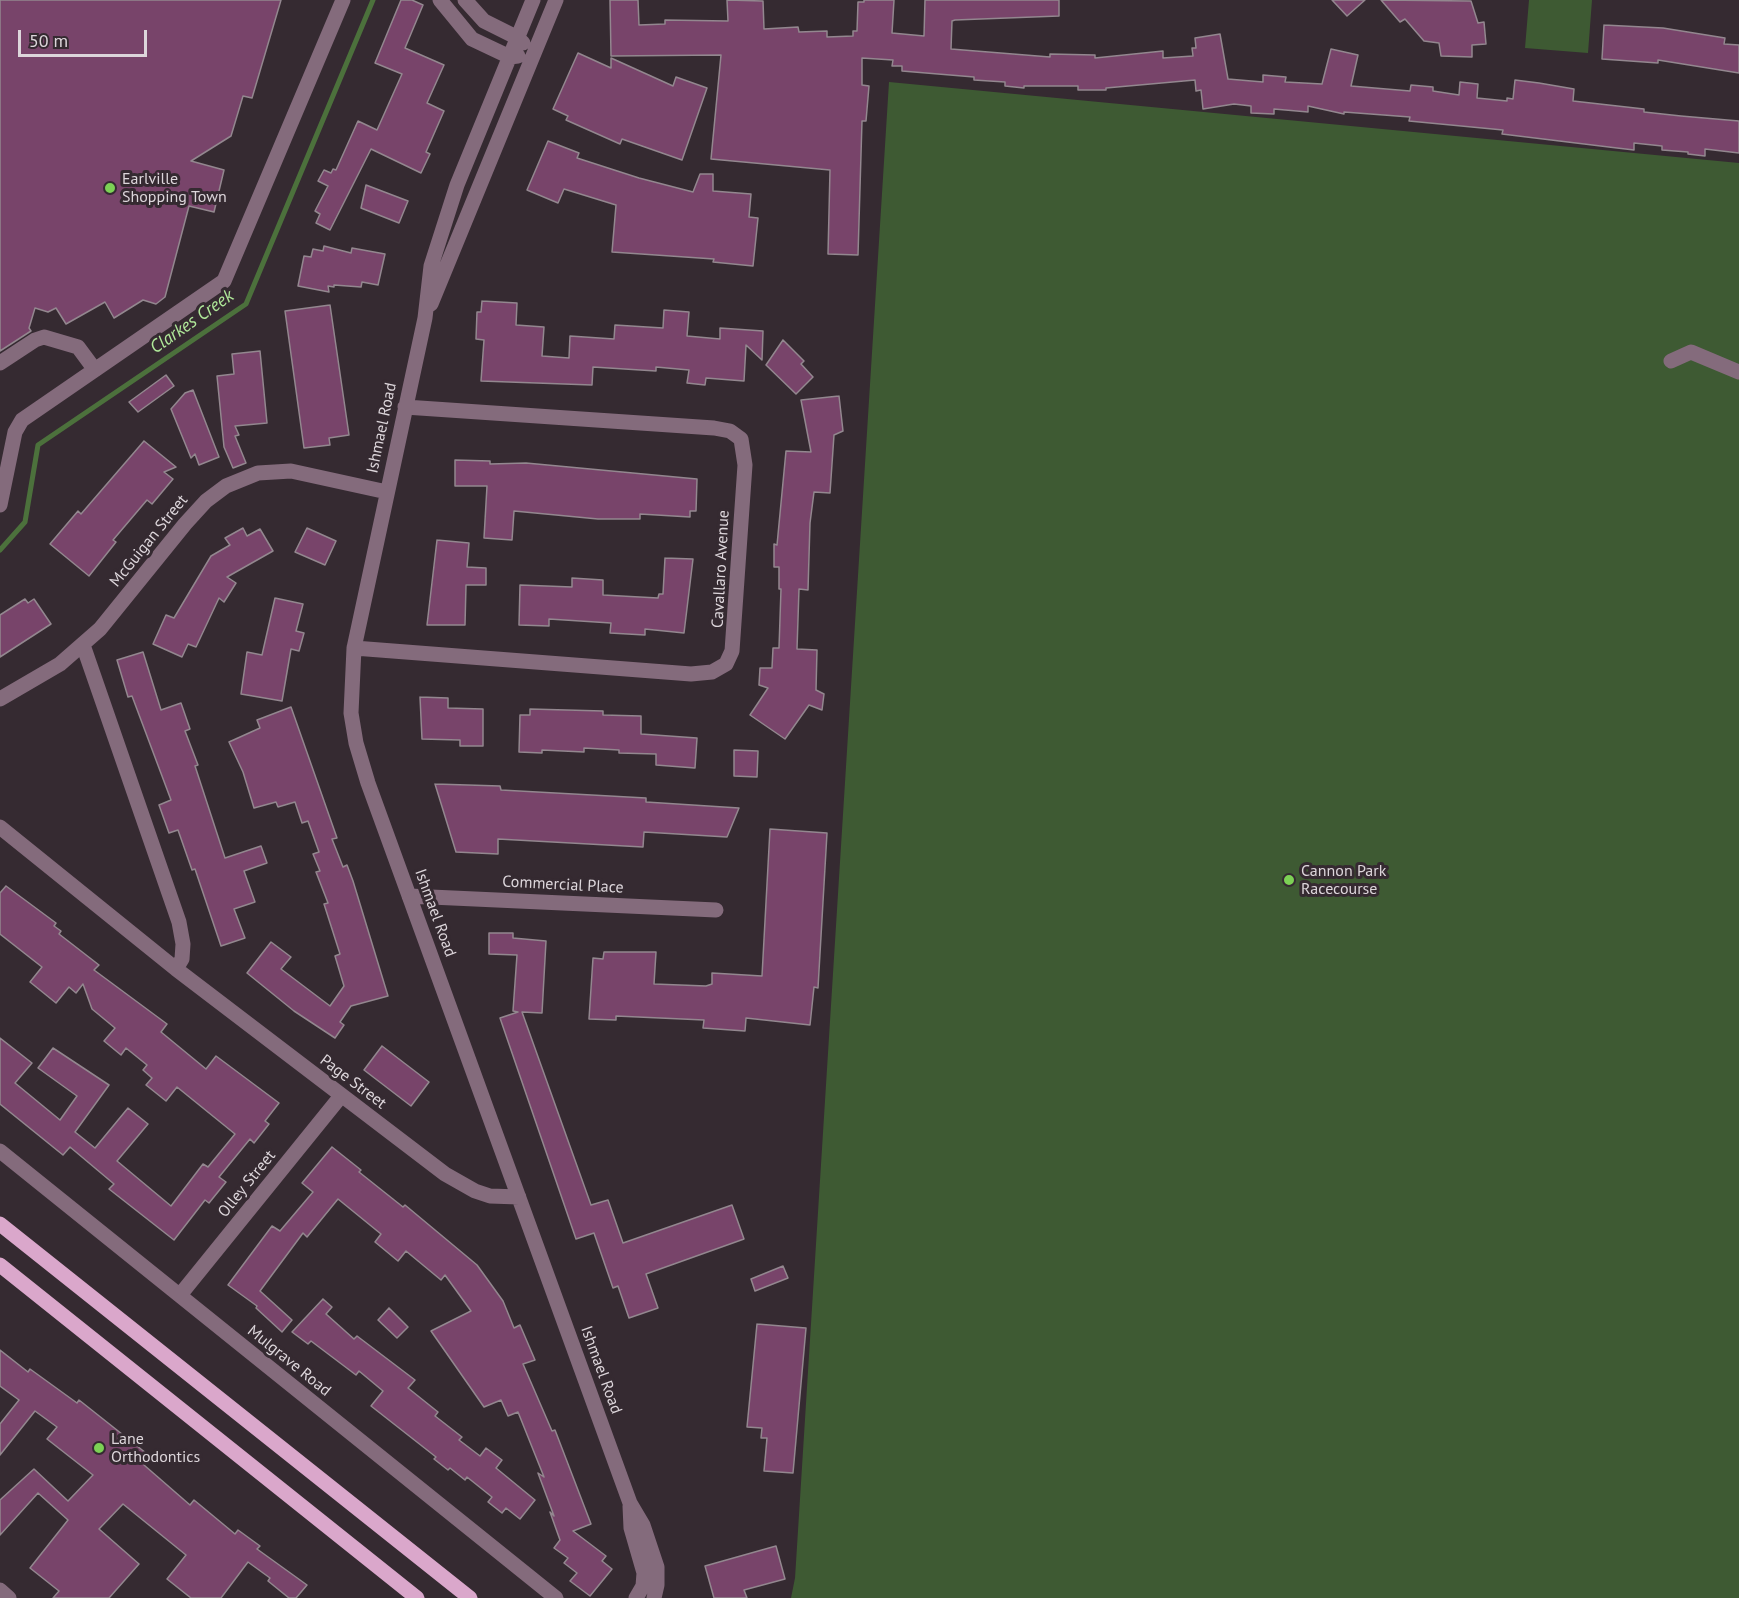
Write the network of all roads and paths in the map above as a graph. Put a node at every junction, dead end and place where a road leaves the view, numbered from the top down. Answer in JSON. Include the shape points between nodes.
{"nodes":[{"id":1,"x":343,"y":0,"type":"edge"},
{"id":2,"x":440,"y":0,"type":"edge"},
{"id":3,"x":465,"y":0,"type":"edge"},
{"id":4,"x":533,"y":0,"type":"edge"},
{"id":5,"x":556,"y":0,"type":"edge"},
{"id":6,"x":518,"y":38,"type":"junction"},
{"id":7,"x":533,"y":55,"type":"junction"},
{"id":8,"x":510,"y":57,"type":"junction"},
{"id":9,"x":425,"y":318,"type":"junction"},
{"id":10,"x":1671,"y":361,"type":"dead end"},
{"id":11,"x":0,"y":363,"type":"edge"},
{"id":12,"x":95,"y":370,"type":"junction"},
{"id":13,"x":1739,"y":372,"type":"edge"},
{"id":14,"x":405,"y":407,"type":"junction"},
{"id":15,"x":387,"y":492,"type":"junction"},
{"id":16,"x":0,"y":505,"type":"edge"},
{"id":17,"x":83,"y":645,"type":"junction"},
{"id":18,"x":354,"y":648,"type":"junction"},
{"id":19,"x":0,"y":699,"type":"edge"},
{"id":20,"x":0,"y":827,"type":"edge"},
{"id":21,"x":410,"y":896,"type":"junction"},
{"id":22,"x":716,"y":910,"type":"dead end"},
{"id":23,"x":176,"y":969,"type":"junction"},
{"id":24,"x":341,"y":1096,"type":"junction"},
{"id":25,"x":0,"y":1151,"type":"edge"},
{"id":26,"x":519,"y":1197,"type":"junction"},
{"id":27,"x":0,"y":1224,"type":"edge"},
{"id":28,"x":0,"y":1265,"type":"edge"},
{"id":29,"x":180,"y":1295,"type":"junction"},
{"id":30,"x":630,"y":1503,"type":"junction"},
{"id":31,"x":0,"y":1590,"type":"edge"},
{"id":32,"x":9,"y":1598,"type":"edge"},
{"id":33,"x":417,"y":1598,"type":"edge"},
{"id":34,"x":470,"y":1598,"type":"edge"},
{"id":35,"x":556,"y":1598,"type":"edge"},
{"id":36,"x":636,"y":1598,"type":"edge"},
{"id":37,"x":654,"y":1598,"type":"edge"}],
"edges":[{"from":1,"to":12,"type":"street","via":[[224,281]]},
{"from":2,"to":8,"type":"street","via":[[468,36]]},
{"from":3,"to":6,"type":"street","via":[[484,21]]},
{"from":4,"to":6,"type":"street","name":"Ishmael Road"},
{"from":5,"to":7,"type":"street","name":"Ishmael Road"},
{"from":6,"to":7,"type":"street"},
{"from":6,"to":8,"type":"street","name":"Ishmael Road"},
{"from":7,"to":8,"type":"street"},
{"from":7,"to":9,"type":"street","name":"Ishmael Road"},
{"from":8,"to":9,"type":"street","name":"Ishmael Road","via":[[434,251]]},
{"from":9,"to":14,"type":"street","name":"Ishmael Road"},
{"from":10,"to":13,"type":"street","via":[[1691,352]]},
{"from":11,"to":12,"type":"street","via":[[44,338],[78,347]]},
{"from":12,"to":16,"type":"street","via":[[19,423]]},
{"from":14,"to":15,"type":"street","name":"Ishmael Road"},
{"from":14,"to":18,"type":"street","name":"Cavallaro Avenue","via":[[714,428],[736,435],[745,450],[745,465],[732,651],[726,664],[712,672],[691,674]]},
{"from":15,"to":17,"type":"street","name":"McGuigan Street","via":[[291,471],[258,473],[226,486],[199,508]]},
{"from":15,"to":18,"type":"street","name":"Ishmael Road"},
{"from":17,"to":19,"type":"street","name":"McGuigan Street","via":[[60,664]]},
{"from":17,"to":23,"type":"street","via":[[179,922],[183,944],[182,959]]},
{"from":18,"to":21,"type":"street","name":"Ishmael Road","via":[[350,700],[356,743]]},
{"from":20,"to":23,"type":"street","name":"Page Street"},
{"from":21,"to":22,"type":"street","name":"Commercial Place"},
{"from":21,"to":26,"type":"street","name":"Ishmael Road"},
{"from":23,"to":24,"type":"street","name":"Page Street"},
{"from":24,"to":26,"type":"street","name":"Page Street","via":[[460,1183],[490,1196]]},
{"from":24,"to":29,"type":"street","name":"Olley Street"},
{"from":25,"to":29,"type":"street","name":"Mulgrave Road"},
{"from":26,"to":30,"type":"street","name":"Ishmael Road"},
{"from":27,"to":34,"type":"main road"},
{"from":28,"to":33,"type":"main road"},
{"from":29,"to":35,"type":"street","name":"Mulgrave Road"},
{"from":30,"to":36,"type":"street","name":"Ishmael Road","via":[[631,1528],[644,1573],[643,1586]]},
{"from":30,"to":37,"type":"street","name":"Ishmael Road","via":[[643,1525],[655,1560]]},
{"from":31,"to":32,"type":"street"}]}
